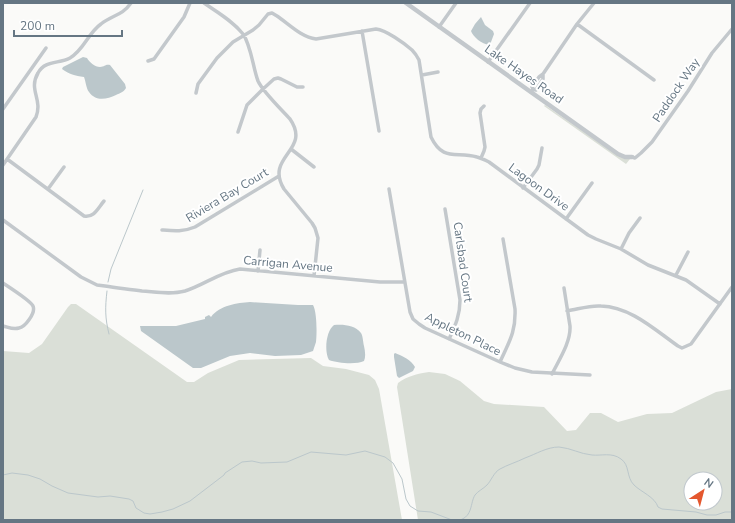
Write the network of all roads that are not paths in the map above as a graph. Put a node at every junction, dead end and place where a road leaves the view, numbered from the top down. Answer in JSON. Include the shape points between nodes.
{"nodes":[{"id":1,"x":131,"y":3,"type":"edge"},
{"id":2,"x":190,"y":3,"type":"edge"},
{"id":3,"x":204,"y":3,"type":"edge"},
{"id":4,"x":406,"y":3,"type":"edge"},
{"id":5,"x":456,"y":3,"type":"edge"},
{"id":6,"x":530,"y":3,"type":"edge"},
{"id":7,"x":594,"y":3,"type":"edge"},
{"id":8,"x":577,"y":24,"type":"junction"},
{"id":9,"x":439,"y":27,"type":"junction"},
{"id":10,"x":732,"y":29,"type":"edge"},
{"id":11,"x":362,"y":31,"type":"junction"},
{"id":12,"x":244,"y":36,"type":"junction"},
{"id":13,"x":46,"y":48,"type":"dead end"},
{"id":14,"x":148,"y":62,"type":"dead end"},
{"id":15,"x":488,"y":62,"type":"junction"},
{"id":16,"x":438,"y":72,"type":"dead end"},
{"id":17,"x":422,"y":75,"type":"junction"},
{"id":18,"x":654,"y":80,"type":"dead end"},
{"id":19,"x":303,"y":87,"type":"dead end"},
{"id":20,"x":263,"y":89,"type":"junction"},
{"id":21,"x":532,"y":91,"type":"junction"},
{"id":22,"x":196,"y":93,"type":"dead end"},
{"id":23,"x":484,"y":106,"type":"dead end"},
{"id":24,"x":3,"y":110,"type":"edge"},
{"id":25,"x":379,"y":131,"type":"dead end"},
{"id":26,"x":238,"y":132,"type":"dead end"},
{"id":27,"x":542,"y":148,"type":"dead end"},
{"id":28,"x":290,"y":149,"type":"junction"},
{"id":29,"x":632,"y":157,"type":"joint"},
{"id":30,"x":481,"y":158,"type":"junction"},
{"id":31,"x":7,"y":159,"type":"junction"},
{"id":32,"x":3,"y":165,"type":"edge"},
{"id":33,"x":64,"y":167,"type":"dead end"},
{"id":34,"x":314,"y":167,"type":"dead end"},
{"id":35,"x":279,"y":176,"type":"junction"},
{"id":36,"x":592,"y":183,"type":"dead end"},
{"id":37,"x":523,"y":188,"type":"junction"},
{"id":38,"x":48,"y":189,"type":"junction"},
{"id":39,"x":389,"y":189,"type":"dead end"},
{"id":40,"x":104,"y":201,"type":"dead end"},
{"id":41,"x":445,"y":209,"type":"dead end"},
{"id":42,"x":640,"y":218,"type":"dead end"},
{"id":43,"x":566,"y":219,"type":"junction"},
{"id":44,"x":3,"y":220,"type":"edge"},
{"id":45,"x":162,"y":230,"type":"dead end"},
{"id":46,"x":503,"y":239,"type":"dead end"},
{"id":47,"x":621,"y":249,"type":"junction"},
{"id":48,"x":260,"y":250,"type":"dead end"},
{"id":49,"x":688,"y":252,"type":"dead end"},
{"id":50,"x":258,"y":270,"type":"junction"},
{"id":51,"x":676,"y":275,"type":"junction"},
{"id":52,"x":314,"y":276,"type":"junction"},
{"id":53,"x":404,"y":282,"type":"junction"},
{"id":54,"x":3,"y":283,"type":"edge"},
{"id":55,"x":732,"y":287,"type":"edge"},
{"id":56,"x":564,"y":288,"type":"dead end"},
{"id":57,"x":720,"y":304,"type":"junction"},
{"id":58,"x":567,"y":311,"type":"junction"},
{"id":59,"x":3,"y":326,"type":"edge"},
{"id":60,"x":449,"y":339,"type":"junction"},
{"id":61,"x":500,"y":362,"type":"junction"},
{"id":62,"x":552,"y":374,"type":"junction"},
{"id":63,"x":590,"y":375,"type":"dead end"}],
"edges":[{"from":1,"to":31,"type":"street","via":[[120,14],[101,23],[75,55],[44,65],[40,70],[34,81],[38,113]]},
{"from":2,"to":14,"type":"street","via":[[184,17],[154,59]]},
{"from":3,"to":12,"type":"street","via":[[230,21]]},
{"from":4,"to":9,"type":"street","name":"Lake Hayes Road"},
{"from":5,"to":9,"type":"street"},
{"from":6,"to":15,"type":"street"},
{"from":7,"to":8,"type":"street"},
{"from":8,"to":18,"type":"street"},
{"from":8,"to":21,"type":"street","via":[[532,87]]},
{"from":9,"to":15,"type":"street","name":"Lake Hayes Road"},
{"from":10,"to":29,"type":"street","name":"Paddock Way","via":[[712,53],[652,142],[642,153],[635,158]]},
{"from":11,"to":12,"type":"street","name":"Lagoon Drive","via":[[311,38],[304,36],[272,13]]},
{"from":11,"to":17,"type":"street","name":"Lagoon Drive","via":[[382,30],[412,50],[419,60]]},
{"from":11,"to":25,"type":"street"},
{"from":12,"to":20,"type":"street","via":[[258,81]]},
{"from":12,"to":22,"type":"street","via":[[233,42],[217,58],[198,84]]},
{"from":13,"to":24,"type":"street"},
{"from":15,"to":21,"type":"street","name":"Lake Hayes Road"},
{"from":16,"to":17,"type":"street"},
{"from":17,"to":30,"type":"street","name":"Lagoon Drive","via":[[431,136],[437,147],[448,154]]},
{"from":19,"to":20,"type":"street","via":[[297,87],[278,78]]},
{"from":20,"to":26,"type":"street","via":[[247,105]]},
{"from":20,"to":28,"type":"street","via":[[294,124],[296,138]]},
{"from":21,"to":29,"type":"street","name":"Lake Hayes Road","via":[[618,154]]},
{"from":23,"to":30,"type":"street","via":[[480,113],[485,147]]},
{"from":27,"to":37,"type":"street","via":[[537,170]]},
{"from":28,"to":34,"type":"street"},
{"from":28,"to":35,"type":"street","via":[[281,164]]},
{"from":30,"to":37,"type":"street","name":"Lagoon Drive"},
{"from":31,"to":32,"type":"street"},
{"from":31,"to":38,"type":"street"},
{"from":33,"to":38,"type":"street"},
{"from":35,"to":45,"type":"street","name":"Riviera Bay Court","via":[[195,227],[181,231]]},
{"from":35,"to":52,"type":"street","via":[[284,189],[315,228],[318,238]]},
{"from":36,"to":43,"type":"street"},
{"from":37,"to":43,"type":"street","name":"Lagoon Drive"},
{"from":38,"to":40,"type":"street","via":[[88,217],[94,214]]},
{"from":39,"to":53,"type":"street","name":"Appleton Place"},
{"from":41,"to":60,"type":"street","name":"Carlsbad Court","via":[[460,300],[458,318]]},
{"from":42,"to":47,"type":"street"},
{"from":43,"to":47,"type":"street","name":"Lagoon Drive","via":[[596,240]]},
{"from":44,"to":50,"type":"street","name":"Carrigan Avenue","via":[[81,277],[97,285],[162,293],[183,292],[233,270]]},
{"from":46,"to":61,"type":"street","via":[[515,320],[514,330]]},
{"from":47,"to":51,"type":"street","name":"Lagoon Drive","via":[[648,265]]},
{"from":48,"to":50,"type":"street"},
{"from":49,"to":51,"type":"street"},
{"from":50,"to":52,"type":"street","name":"Carrigan Avenue"},
{"from":51,"to":57,"type":"street","name":"Lagoon Drive"},
{"from":52,"to":53,"type":"street","name":"Carrigan Avenue"},
{"from":53,"to":60,"type":"street","name":"Appleton Place","via":[[413,319],[425,328]]},
{"from":54,"to":59,"type":"street","via":[[32,304],[34,310],[20,328]]},
{"from":55,"to":57,"type":"street"},
{"from":56,"to":58,"type":"street"},
{"from":57,"to":58,"type":"street","via":[[690,344],[682,348],[639,318],[622,310],[590,306]]},
{"from":58,"to":62,"type":"street","via":[[570,332]]},
{"from":60,"to":61,"type":"street","name":"Appleton Place"},
{"from":61,"to":62,"type":"street","name":"Appleton Place","via":[[532,372]]},
{"from":62,"to":63,"type":"street","name":"Appleton Place"}]}
